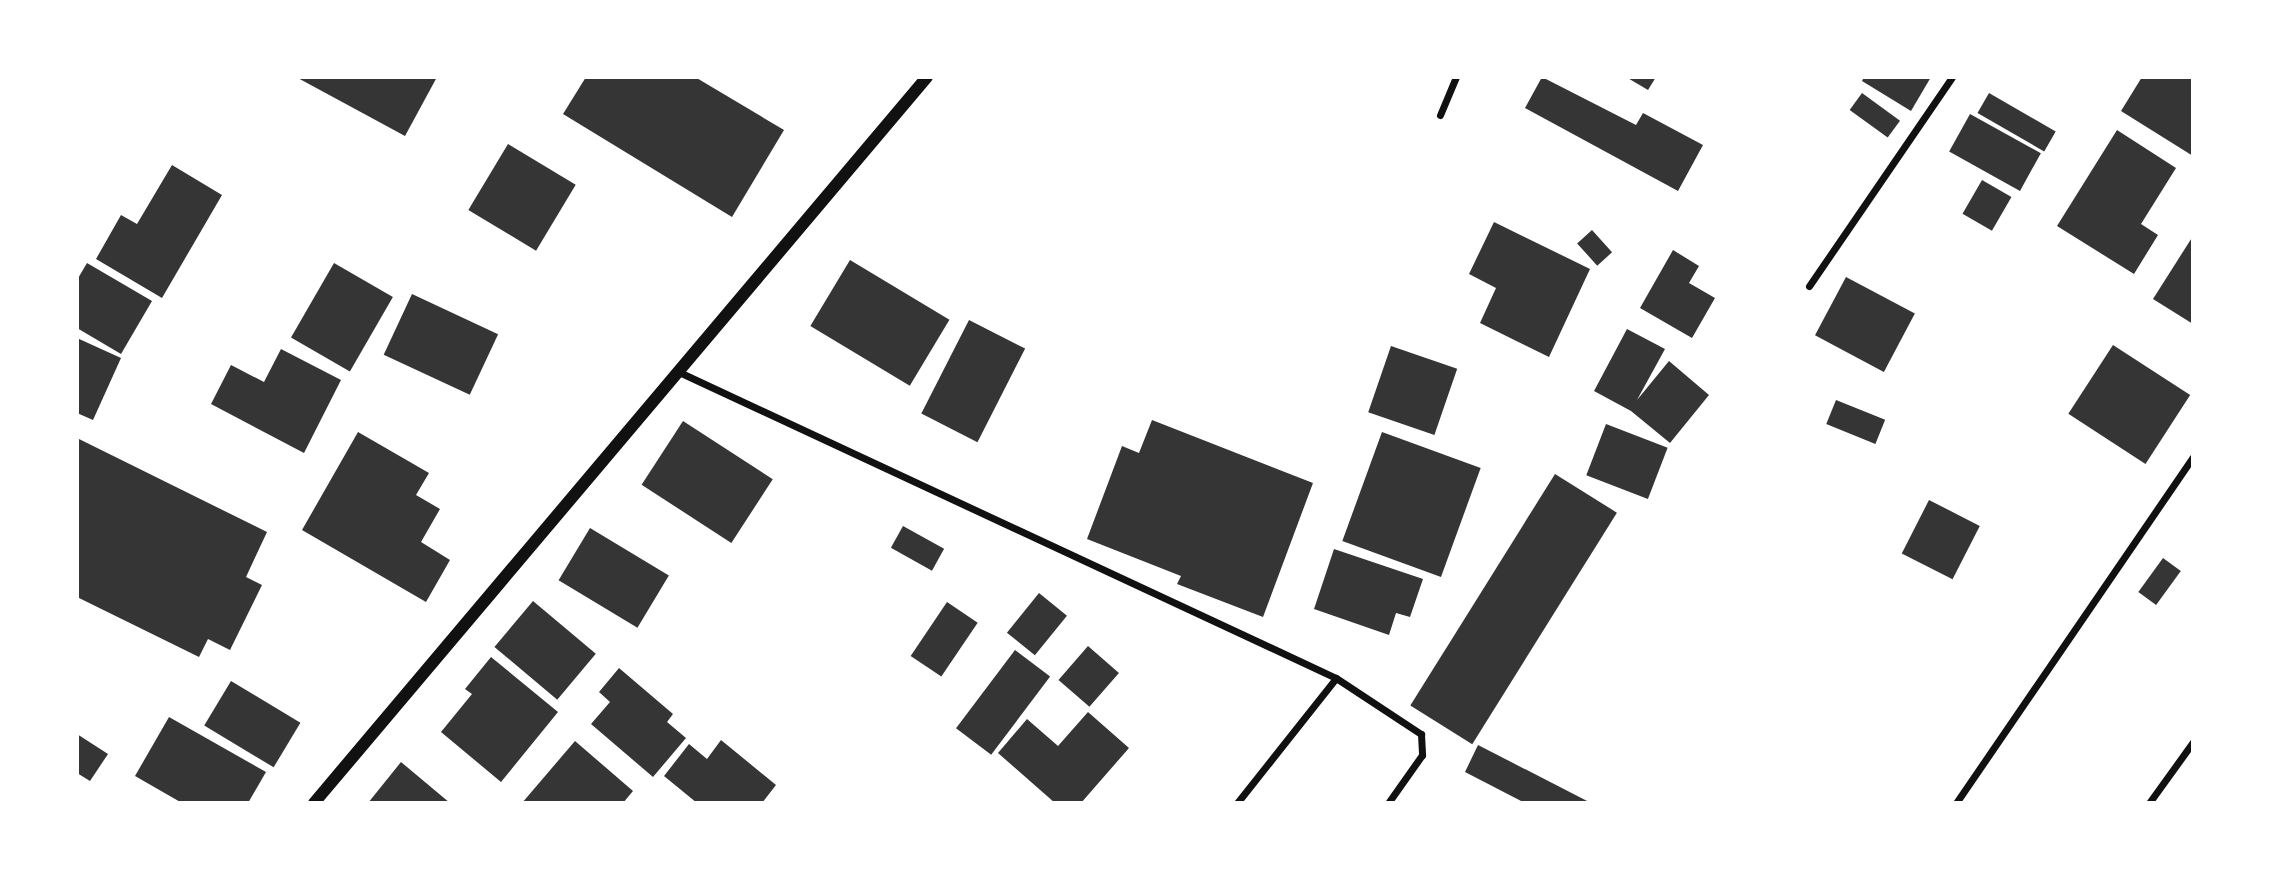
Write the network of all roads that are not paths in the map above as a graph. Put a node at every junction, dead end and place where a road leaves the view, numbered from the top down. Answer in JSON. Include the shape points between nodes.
{"nodes":[{"id":1,"x":927,"y":77,"type":"edge"},
{"id":2,"x":1456,"y":77,"type":"edge"},
{"id":3,"x":1952,"y":77,"type":"edge"},
{"id":4,"x":1440,"y":116,"type":"dead end"},
{"id":5,"x":1809,"y":286,"type":"dead end"},
{"id":6,"x":679,"y":372,"type":"junction"},
{"id":7,"x":2193,"y":457,"type":"edge"},
{"id":8,"x":1336,"y":678,"type":"junction"},
{"id":9,"x":2193,"y":742,"type":"edge"},
{"id":10,"x":314,"y":803,"type":"edge"},
{"id":11,"x":1237,"y":803,"type":"edge"},
{"id":12,"x":1388,"y":803,"type":"edge"},
{"id":13,"x":1956,"y":803,"type":"edge"},
{"id":14,"x":2149,"y":803,"type":"edge"}],
"edges":[{"from":1,"to":6,"type":"street"},
{"from":2,"to":4,"type":"street"},
{"from":3,"to":5,"type":"street"},
{"from":6,"to":8,"type":"street"},
{"from":6,"to":10,"type":"street"},
{"from":7,"to":13,"type":"street"},
{"from":8,"to":11,"type":"street"},
{"from":8,"to":12,"type":"street","via":[[1421,734],[1422,755]]},
{"from":9,"to":14,"type":"street"}]}
